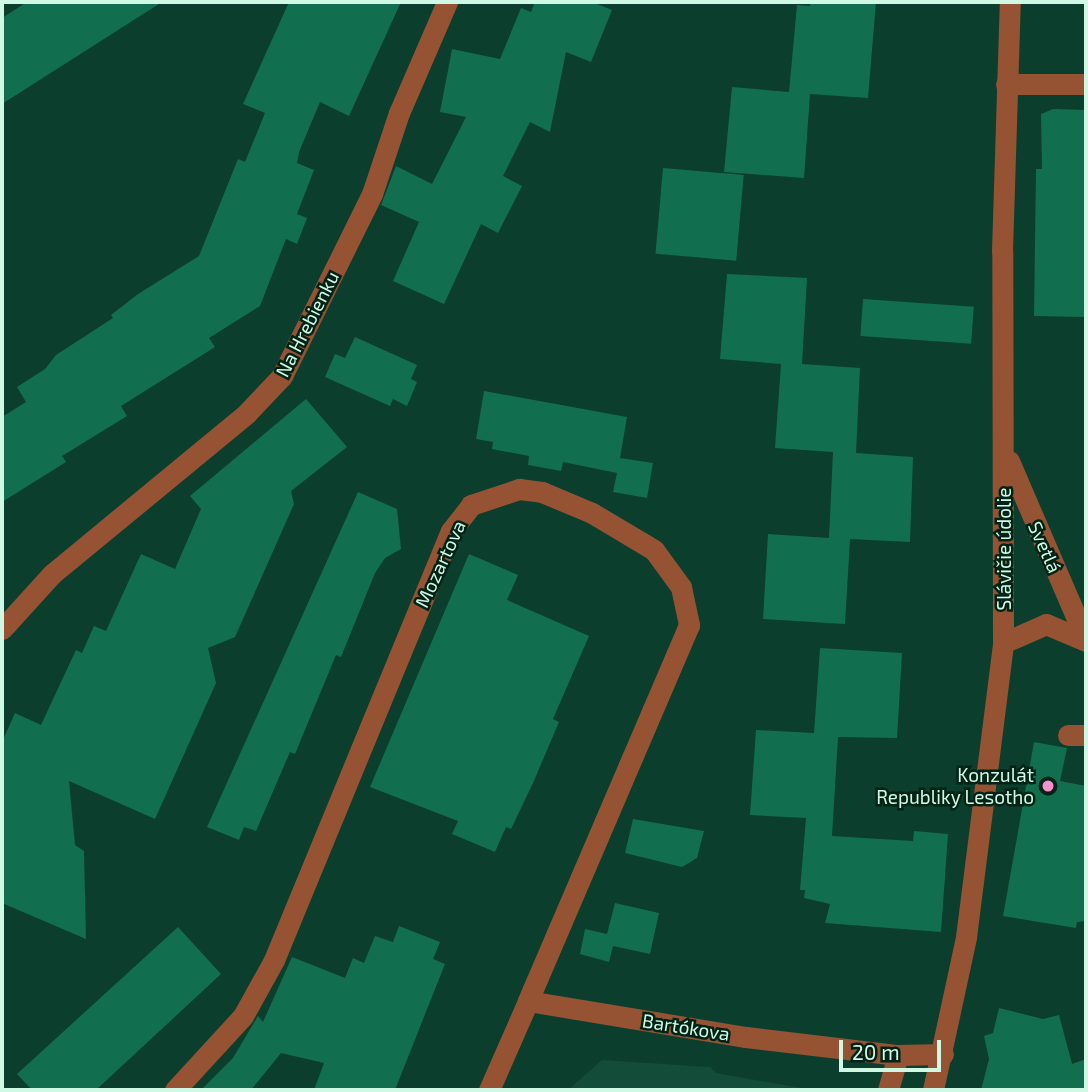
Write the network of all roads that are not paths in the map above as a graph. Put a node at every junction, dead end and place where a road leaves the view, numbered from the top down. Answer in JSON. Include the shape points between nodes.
{"nodes":[{"id":1,"x":447,"y":2,"type":"edge"},
{"id":2,"x":1010,"y":2,"type":"edge"},
{"id":3,"x":1006,"y":84,"type":"junction"},
{"id":4,"x":1086,"y":84,"type":"edge"},
{"id":5,"x":1005,"y":452,"type":"junction"},
{"id":6,"x":2,"y":629,"type":"edge"},
{"id":7,"x":1086,"y":641,"type":"edge"},
{"id":8,"x":1003,"y":643,"type":"junction"},
{"id":9,"x":528,"y":1001,"type":"junction"},
{"id":10,"x":943,"y":1054,"type":"junction"},
{"id":11,"x":898,"y":1055,"type":"junction"},
{"id":12,"x":175,"y":1090,"type":"edge"},
{"id":13,"x":489,"y":1090,"type":"edge"},
{"id":14,"x":888,"y":1090,"type":"edge"},
{"id":15,"x":933,"y":1090,"type":"edge"}],
"edges":[{"from":1,"to":6,"type":"street","name":"Na Hrebienku","via":[[372,194],[282,376],[247,413],[52,574]]},
{"from":2,"to":3,"type":"street","name":"Slávičie údolie"},
{"from":3,"to":4,"type":"street"},
{"from":3,"to":5,"type":"street","name":"Slávičie údolie","via":[[1001,359]]},
{"from":5,"to":7,"type":"street","name":"Svetlá"},
{"from":5,"to":8,"type":"street","name":"Slávičie údolie"},
{"from":7,"to":8,"type":"street","via":[[1046,624]]},
{"from":8,"to":10,"type":"street","name":"Slávičie údolie","via":[[966,937]]},
{"from":9,"to":11,"type":"street","name":"Bartókova","via":[[746,1037]]},
{"from":9,"to":12,"type":"street","name":"Mozartova","via":[[689,625],[681,587],[654,550],[592,513],[542,492],[519,489],[471,505],[451,531],[274,960],[243,1016]]},
{"from":9,"to":13,"type":"street"},
{"from":10,"to":11,"type":"street","name":"Bartókova"},
{"from":10,"to":15,"type":"street","name":"Slávičie údolie"},
{"from":11,"to":14,"type":"street"}]}
